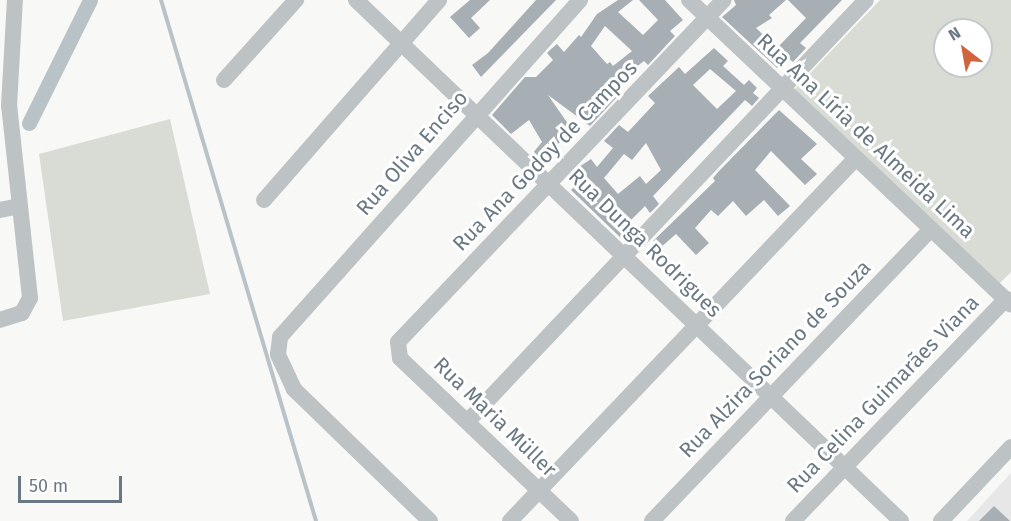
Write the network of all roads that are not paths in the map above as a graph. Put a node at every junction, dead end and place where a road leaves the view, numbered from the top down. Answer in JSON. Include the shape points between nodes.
{"nodes":[{"id":1,"x":6,"y":0,"type":"edge"},
{"id":2,"x":15,"y":0,"type":"edge"},
{"id":3,"x":296,"y":0,"type":"edge"},
{"id":4,"x":356,"y":0,"type":"edge"},
{"id":5,"x":439,"y":0,"type":"edge"},
{"id":6,"x":580,"y":0,"type":"edge"},
{"id":7,"x":689,"y":0,"type":"edge"},
{"id":8,"x":724,"y":0,"type":"edge"},
{"id":9,"x":866,"y":0,"type":"edge"},
{"id":10,"x":0,"y":2,"type":"edge"},
{"id":11,"x":708,"y":17,"type":"junction"},
{"id":12,"x":400,"y":41,"type":"junction"},
{"id":13,"x":224,"y":80,"type":"dead end"},
{"id":14,"x":783,"y":89,"type":"junction"},
{"id":15,"x":4,"y":107,"type":"edge"},
{"id":16,"x":477,"y":113,"type":"junction"},
{"id":17,"x":856,"y":158,"type":"junction"},
{"id":18,"x":552,"y":184,"type":"junction"},
{"id":19,"x":264,"y":200,"type":"dead end"},
{"id":20,"x":20,"y":206,"type":"junction"},
{"id":21,"x":0,"y":210,"type":"edge"},
{"id":22,"x":931,"y":229,"type":"junction"},
{"id":23,"x":625,"y":255,"type":"junction"},
{"id":24,"x":1008,"y":302,"type":"edge"},
{"id":25,"x":6,"y":319,"type":"edge"},
{"id":26,"x":699,"y":326,"type":"junction"},
{"id":27,"x":398,"y":342,"type":"joint"},
{"id":28,"x":771,"y":396,"type":"junction"},
{"id":29,"x":468,"y":421,"type":"junction"},
{"id":30,"x":1011,"y":447,"type":"edge"},
{"id":31,"x":845,"y":467,"type":"junction"},
{"id":32,"x":539,"y":490,"type":"junction"},
{"id":33,"x":430,"y":521,"type":"edge"},
{"id":34,"x":510,"y":521,"type":"edge"},
{"id":35,"x":571,"y":521,"type":"edge"},
{"id":36,"x":652,"y":521,"type":"edge"},
{"id":37,"x":793,"y":521,"type":"edge"},
{"id":38,"x":901,"y":521,"type":"edge"},
{"id":39,"x":941,"y":521,"type":"edge"}],
"edges":[{"from":1,"to":10,"type":"street"},
{"from":2,"to":15,"type":"street"},
{"from":3,"to":13,"type":"street"},
{"from":4,"to":12,"type":"street","name":"Rua Dunga Rodrigues"},
{"from":5,"to":12,"type":"street"},
{"from":6,"to":16,"type":"street","name":"Rua Oliva Enciso"},
{"from":7,"to":11,"type":"street","name":"Rua Ana Líria de Almeida Lima"},
{"from":8,"to":11,"type":"street","name":"Rua Ana Godoy de Campos"},
{"from":9,"to":14,"type":"street"},
{"from":11,"to":14,"type":"street","name":"Rua Ana Líria de Almeida Lima"},
{"from":11,"to":18,"type":"street","name":"Rua Ana Godoy de Campos"},
{"from":12,"to":16,"type":"street","name":"Rua Dunga Rodrigues"},
{"from":12,"to":19,"type":"street"},
{"from":14,"to":17,"type":"street","name":"Rua Ana Líria de Almeida Lima"},
{"from":14,"to":23,"type":"street"},
{"from":15,"to":20,"type":"street"},
{"from":16,"to":18,"type":"street","name":"Rua Dunga Rodrigues"},
{"from":16,"to":33,"type":"street","name":"Rua Oliva Enciso","via":[[280,337],[278,354],[294,389]]},
{"from":17,"to":22,"type":"street","name":"Rua Ana Líria de Almeida Lima"},
{"from":17,"to":26,"type":"street"},
{"from":18,"to":23,"type":"street","name":"Rua Dunga Rodrigues"},
{"from":18,"to":27,"type":"street","name":"Rua Ana Godoy de Campos"},
{"from":20,"to":21,"type":"street"},
{"from":20,"to":25,"type":"street","via":[[30,298],[27,308]]},
{"from":22,"to":24,"type":"street","name":"Rua Ana Líria de Almeida Lima"},
{"from":22,"to":28,"type":"street","name":"Rua Alzira Soriano de Souza"},
{"from":23,"to":26,"type":"street","name":"Rua Dunga Rodrigues"},
{"from":23,"to":29,"type":"street"},
{"from":24,"to":31,"type":"street","name":"Rua Celina Guimarães Viana"},
{"from":26,"to":28,"type":"street","name":"Rua Dunga Rodrigues"},
{"from":26,"to":32,"type":"street"},
{"from":27,"to":29,"type":"street","name":"Rua Maria Müller","via":[[400,358]]},
{"from":28,"to":31,"type":"street","name":"Rua Dunga Rodrigues"},
{"from":28,"to":36,"type":"street","name":"Rua Alzira Soriano de Souza"},
{"from":29,"to":32,"type":"street","name":"Rua Maria Müller"},
{"from":30,"to":39,"type":"street"},
{"from":31,"to":37,"type":"street","name":"Rua Celina Guimarães Viana"},
{"from":31,"to":38,"type":"street","name":"Rua Dunga Rodrigues"},
{"from":32,"to":34,"type":"street"},
{"from":32,"to":35,"type":"street","name":"Rua Maria Müller"}]}
